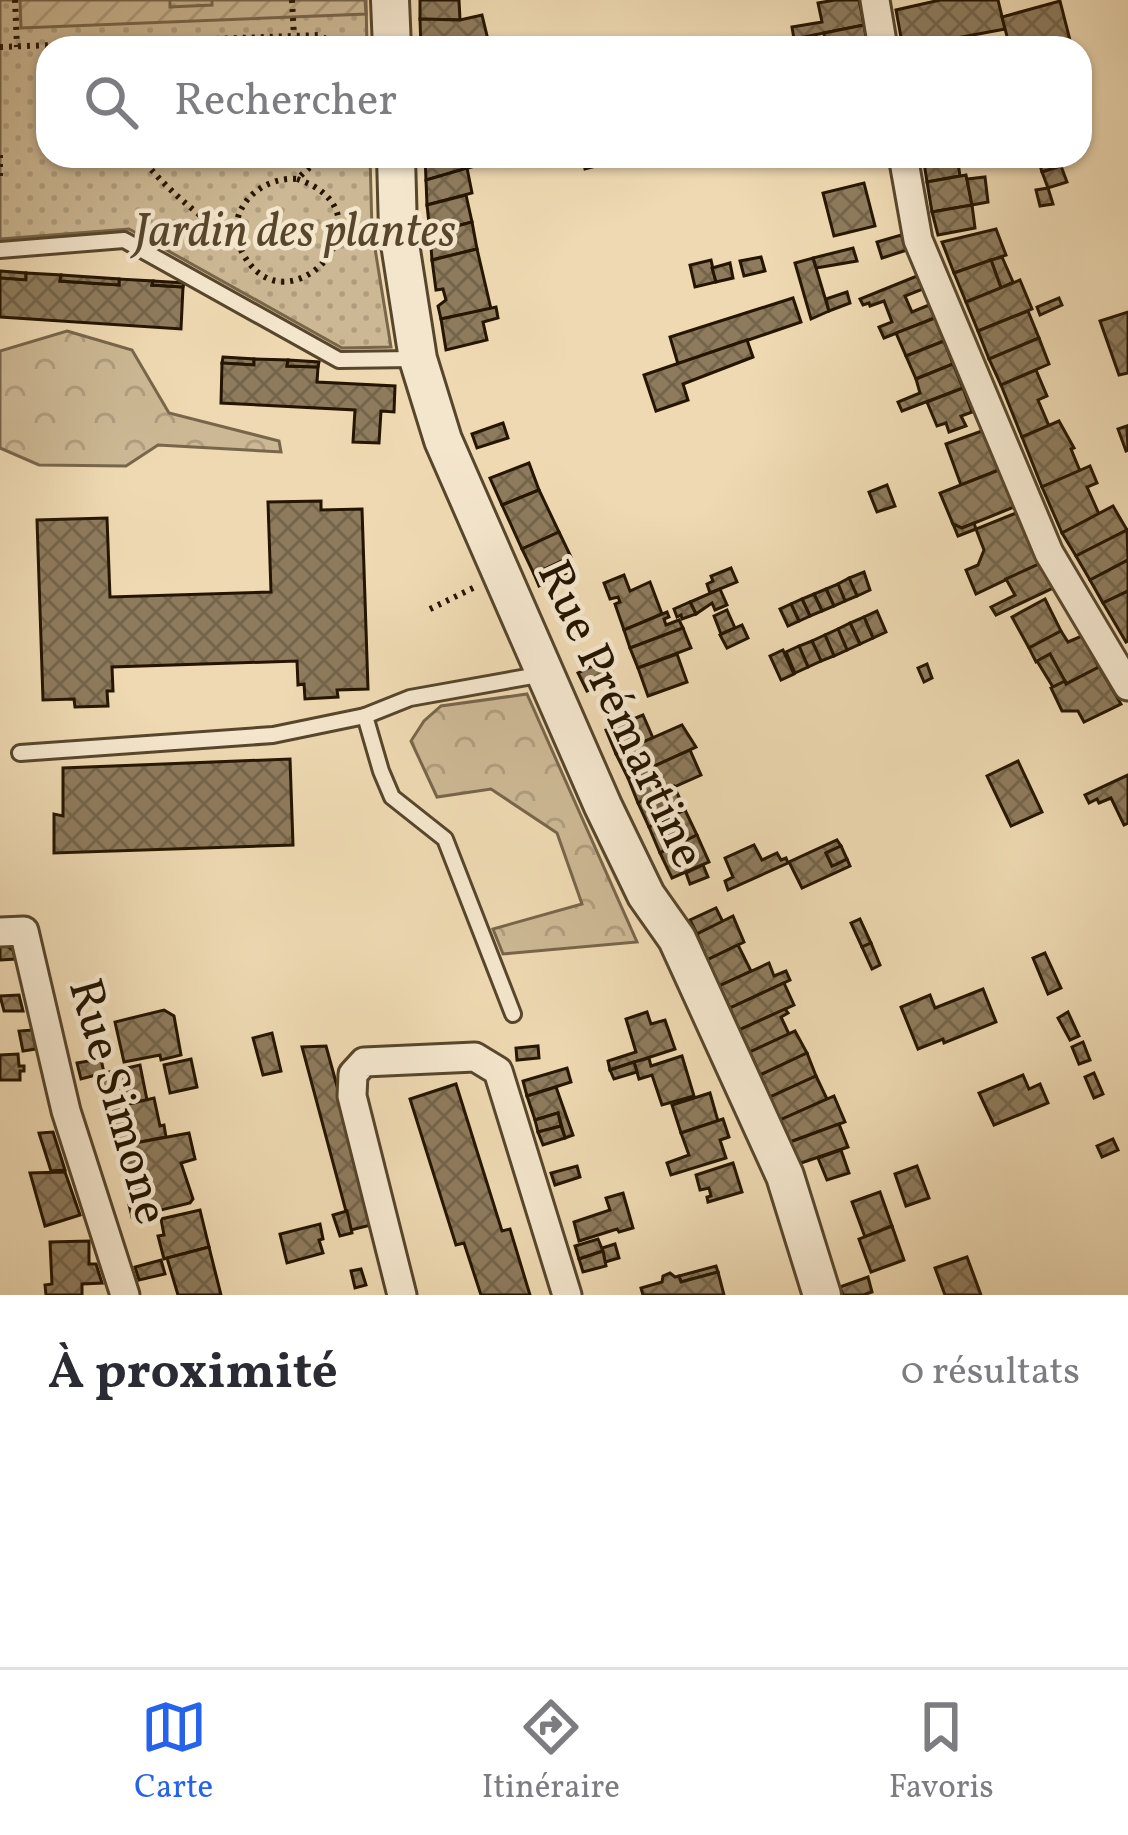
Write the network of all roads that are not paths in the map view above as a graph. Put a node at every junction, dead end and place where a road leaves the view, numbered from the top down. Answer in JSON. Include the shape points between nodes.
{"nodes":[{"id":1,"x":390,"y":0,"type":"edge"},
{"id":2,"x":874,"y":0,"type":"edge"},
{"id":3,"x":392,"y":36,"type":"edge"},
{"id":4,"x":881,"y":36,"type":"edge"},
{"id":5,"x":396,"y":168,"type":"edge"},
{"id":6,"x":905,"y":168,"type":"edge"},
{"id":7,"x":0,"y":250,"type":"edge"},
{"id":8,"x":418,"y":359,"type":"junction"},
{"id":9,"x":544,"y":674,"type":"junction"},
{"id":10,"x":1128,"y":686,"type":"edge"},
{"id":11,"x":365,"y":716,"type":"junction"},
{"id":12,"x":20,"y":753,"type":"dead end"},
{"id":13,"x":12,"y":932,"type":"edge"},
{"id":14,"x":513,"y":1014,"type":"dead end"},
{"id":15,"x":125,"y":1295,"type":"edge"},
{"id":16,"x":402,"y":1295,"type":"edge"},
{"id":17,"x":567,"y":1295,"type":"edge"},
{"id":18,"x":822,"y":1295,"type":"edge"}],
"edges":[{"from":1,"to":3,"type":"street"},
{"from":2,"to":4,"type":"street"},
{"from":5,"to":8,"type":"street","name":"Rue Prémartine"},
{"from":6,"to":10,"type":"street","via":[[918,240],[1049,553]]},
{"from":7,"to":8,"type":"lane","via":[[124,240],[339,360]]},
{"from":8,"to":9,"type":"street","name":"Rue Prémartine","via":[[443,440]]},
{"from":9,"to":11,"type":"lane","via":[[410,698]]},
{"from":9,"to":18,"type":"street","name":"Rue Prémartine","via":[[785,1176]]},
{"from":11,"to":12,"type":"lane","via":[[273,735]]},
{"from":11,"to":14,"type":"lane","via":[[392,797],[445,839]]},
{"from":13,"to":15,"type":"street","name":"Rue Simone"},
{"from":16,"to":17,"type":"street","via":[[353,1074],[364,1062],[475,1058],[498,1071]]}]}
